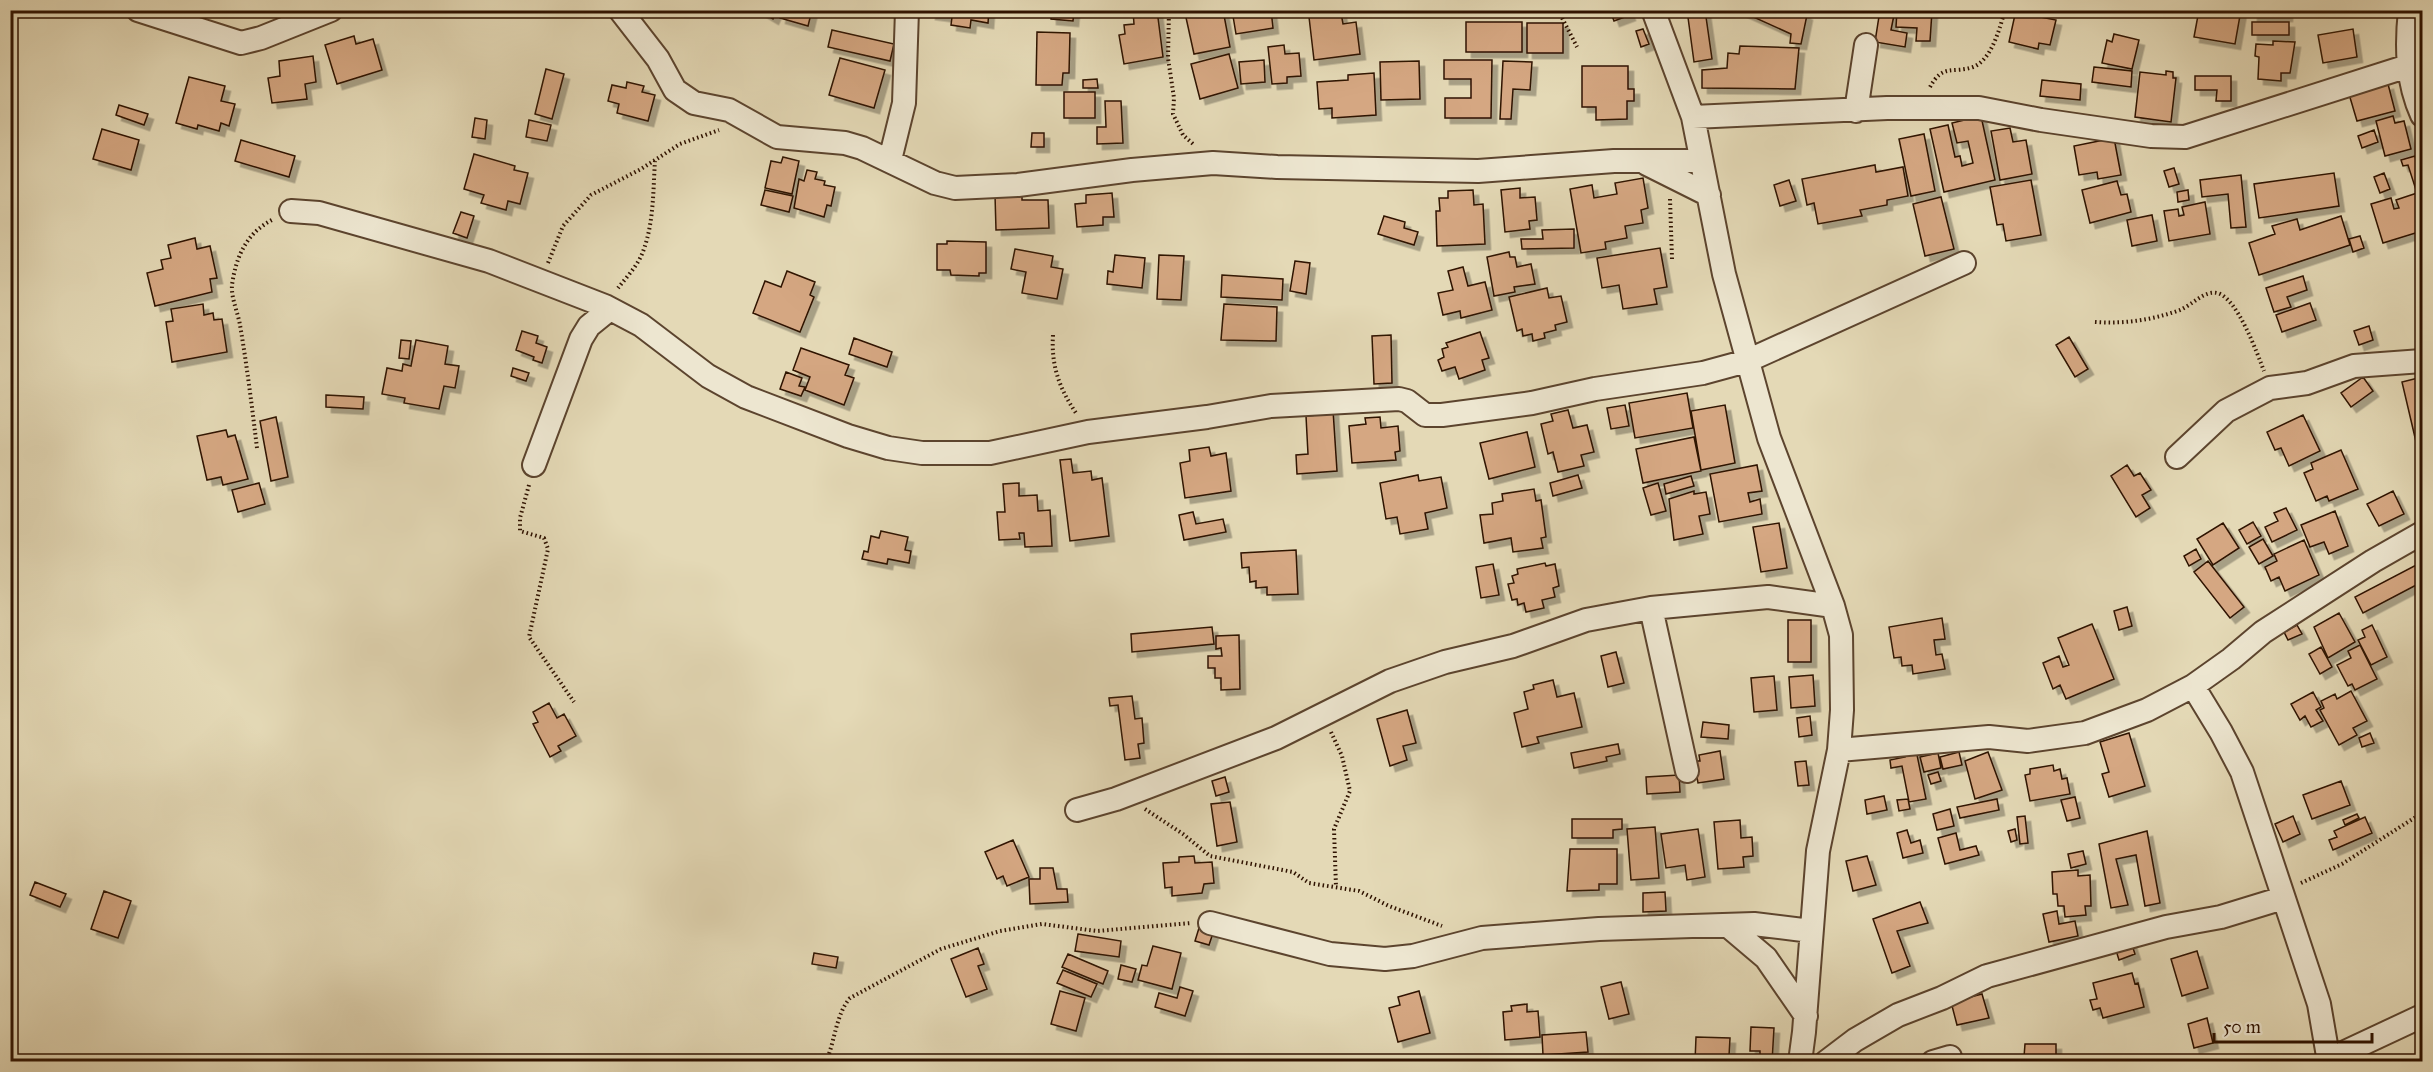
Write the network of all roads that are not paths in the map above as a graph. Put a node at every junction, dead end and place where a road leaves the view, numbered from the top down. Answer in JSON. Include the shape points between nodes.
{"nodes":[{"id":1,"x":138,"y":10,"type":"edge"},
{"id":2,"x":331,"y":10,"type":"edge"},
{"id":3,"x":620,"y":10,"type":"edge"},
{"id":4,"x":907,"y":10,"type":"edge"},
{"id":5,"x":1653,"y":10,"type":"edge"},
{"id":6,"x":2410,"y":10,"type":"edge"},
{"id":7,"x":1866,"y":45,"type":"dead end"},
{"id":8,"x":2408,"y":66,"type":"junction"},
{"id":9,"x":1856,"y":111,"type":"junction"},
{"id":10,"x":2422,"y":115,"type":"edge"},
{"id":11,"x":1694,"y":117,"type":"junction"},
{"id":12,"x":890,"y":160,"type":"junction"},
{"id":13,"x":1701,"y":161,"type":"junction"},
{"id":14,"x":1643,"y":162,"type":"junction"},
{"id":15,"x":1709,"y":195,"type":"junction"},
{"id":16,"x":291,"y":211,"type":"road end"},
{"id":17,"x":1964,"y":263,"type":"dead end"},
{"id":18,"x":607,"y":308,"type":"junction"},
{"id":19,"x":1747,"y":361,"type":"junction"},
{"id":20,"x":2422,"y":361,"type":"edge"},
{"id":21,"x":2177,"y":457,"type":"dead end"},
{"id":22,"x":534,"y":465,"type":"road end"},
{"id":23,"x":2422,"y":534,"type":"edge"},
{"id":24,"x":1833,"y":606,"type":"junction"},
{"id":25,"x":1651,"y":608,"type":"junction"},
{"id":26,"x":2193,"y":686,"type":"junction"},
{"id":27,"x":1839,"y":750,"type":"junction"},
{"id":28,"x":1687,"y":771,"type":"dead end"},
{"id":29,"x":1077,"y":810,"type":"dead end"},
{"id":30,"x":2283,"y":895,"type":"junction"},
{"id":31,"x":1210,"y":923,"type":"road end"},
{"id":32,"x":1727,"y":925,"type":"junction"},
{"id":33,"x":1810,"y":931,"type":"junction"},
{"id":34,"x":1806,"y":1016,"type":"junction"},
{"id":35,"x":2422,"y":1016,"type":"edge"},
{"id":36,"x":2329,"y":1061,"type":"edge"},
{"id":37,"x":1800,"y":1062,"type":"edge"},
{"id":38,"x":1826,"y":1062,"type":"edge"}],
"edges":[{"from":1,"to":2,"type":"street","via":[[241,43]]},
{"from":3,"to":12,"type":"street","via":[[658,59],[675,90],[694,103],[729,110],[777,137],[845,143]]},
{"from":4,"to":12,"type":"street","via":[[904,102]]},
{"from":5,"to":11,"type":"street"},
{"from":6,"to":8,"type":"street"},
{"from":7,"to":9,"type":"street"},
{"from":8,"to":9,"type":"street","via":[[2185,137],[2151,136],[1979,108]]},
{"from":8,"to":10,"type":"street"},
{"from":9,"to":11,"type":"street"},
{"from":11,"to":13,"type":"street"},
{"from":12,"to":14,"type":"street","via":[[935,183],[955,188],[1018,185],[1213,163],[1478,171]]},
{"from":13,"to":14,"type":"street"},
{"from":13,"to":15,"type":"street"},
{"from":14,"to":15,"type":"street"},
{"from":15,"to":19,"type":"street","via":[[1724,274]]},
{"from":16,"to":18,"type":"street","via":[[319,213],[489,261]]},
{"from":17,"to":19,"type":"street"},
{"from":18,"to":19,"type":"street","via":[[641,325],[708,376],[746,398],[848,436],[922,453],[990,453],[1088,432],[1271,406],[1399,399],[1425,415],[1442,415],[1703,373]]},
{"from":18,"to":22,"type":"street","via":[[580,339]]},
{"from":19,"to":24,"type":"street","via":[[1769,438]]},
{"from":20,"to":21,"type":"street","via":[[2354,366],[2307,383],[2270,388],[2226,411]]},
{"from":23,"to":26,"type":"street","via":[[2263,632]]},
{"from":24,"to":25,"type":"street","via":[[1768,597]]},
{"from":24,"to":27,"type":"street","via":[[1841,635]]},
{"from":25,"to":28,"type":"street"},
{"from":25,"to":29,"type":"street","via":[[1586,620],[1513,646],[1445,662],[1359,695],[1276,738]]},
{"from":26,"to":27,"type":"street","via":[[2147,710],[2085,733],[2028,741],[1989,737]]},
{"from":26,"to":30,"type":"street","via":[[2242,772]]},
{"from":27,"to":33,"type":"street","via":[[1818,851]]},
{"from":30,"to":36,"type":"street","via":[[2319,1004]]},
{"from":30,"to":38,"type":"street","via":[[2221,918],[2166,927],[1987,976],[1898,1015]]},
{"from":31,"to":32,"type":"street","via":[[1320,952],[1385,958],[1413,956],[1482,938]]},
{"from":32,"to":33,"type":"street"},
{"from":32,"to":34,"type":"street","via":[[1766,958]]},
{"from":33,"to":34,"type":"street"},
{"from":34,"to":37,"type":"street"},
{"from":35,"to":36,"type":"street"}]}
